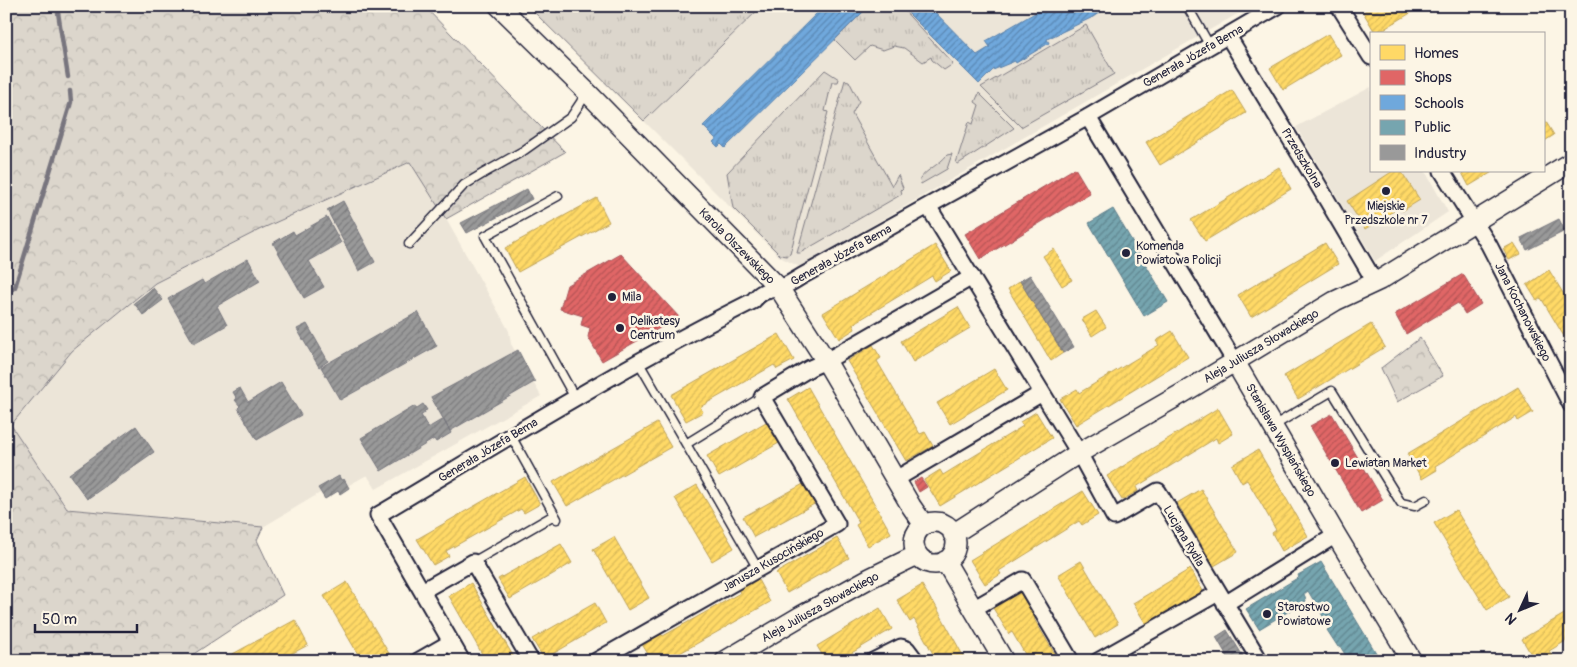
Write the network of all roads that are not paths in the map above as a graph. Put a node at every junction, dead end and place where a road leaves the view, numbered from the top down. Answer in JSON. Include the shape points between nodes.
{"nodes":[{"id":1,"x":499,"y":6,"type":"edge"},
{"id":2,"x":1187,"y":6,"type":"edge"},
{"id":3,"x":1278,"y":6,"type":"edge"},
{"id":4,"x":1339,"y":6,"type":"edge"},
{"id":5,"x":1228,"y":36,"type":"junction"},
{"id":6,"x":1210,"y":46,"type":"junction"},
{"id":7,"x":1370,"y":55,"type":"edge"},
{"id":8,"x":586,"y":91,"type":"junction"},
{"id":9,"x":1088,"y":117,"type":"junction"},
{"id":10,"x":1571,"y":162,"type":"edge"},
{"id":11,"x":1443,"y":172,"type":"edge"},
{"id":12,"x":558,"y":196,"type":"dead end"},
{"id":13,"x":928,"y":206,"type":"junction"},
{"id":14,"x":1474,"y":221,"type":"junction"},
{"id":15,"x":409,"y":244,"type":"dead end"},
{"id":16,"x":972,"y":277,"type":"junction"},
{"id":17,"x":1375,"y":282,"type":"junction"},
{"id":18,"x":780,"y":288,"type":"junction"},
{"id":19,"x":826,"y":361,"type":"junction"},
{"id":20,"x":1234,"y":362,"type":"junction"},
{"id":21,"x":639,"y":363,"type":"junction"},
{"id":22,"x":1042,"y":393,"type":"junction"},
{"id":23,"x":762,"y":397,"type":"junction"},
{"id":24,"x":575,"y":398,"type":"junction"},
{"id":25,"x":1571,"y":405,"type":"edge"},
{"id":26,"x":1273,"y":426,"type":"junction"},
{"id":27,"x":512,"y":436,"type":"junction"},
{"id":28,"x":686,"y":444,"type":"junction"},
{"id":29,"x":1079,"y":452,"type":"junction"},
{"id":30,"x":896,"y":479,"type":"junction"},
{"id":31,"x":1426,"y":500,"type":"dead end"},
{"id":32,"x":924,"y":525,"type":"junction"},
{"id":33,"x":953,"y":534,"type":"junction"},
{"id":34,"x":1336,"y":535,"type":"junction"},
{"id":35,"x":917,"y":555,"type":"junction"},
{"id":36,"x":473,"y":562,"type":"junction"},
{"id":37,"x":945,"y":562,"type":"junction"},
{"id":38,"x":758,"y":568,"type":"junction"},
{"id":39,"x":422,"y":591,"type":"junction"},
{"id":40,"x":1221,"y":598,"type":"junction"},
{"id":41,"x":973,"y":609,"type":"junction"},
{"id":42,"x":451,"y":642,"type":"junction"},
{"id":43,"x":418,"y":661,"type":"edge"},
{"id":44,"x":462,"y":661,"type":"edge"},
{"id":45,"x":531,"y":661,"type":"edge"},
{"id":46,"x":596,"y":661,"type":"edge"},
{"id":47,"x":725,"y":661,"type":"edge"},
{"id":48,"x":873,"y":661,"type":"edge"},
{"id":49,"x":916,"y":661,"type":"edge"},
{"id":50,"x":1004,"y":661,"type":"edge"},
{"id":51,"x":1070,"y":661,"type":"edge"},
{"id":52,"x":1098,"y":661,"type":"edge"},
{"id":53,"x":1260,"y":661,"type":"edge"},
{"id":54,"x":1412,"y":661,"type":"edge"}],
"edges":[{"from":1,"to":8,"type":"street","name":"Karola Olszewskiego"},
{"from":2,"to":6,"type":"lane"},
{"from":3,"to":5,"type":"street","name":"Generała Józefa Bema"},
{"from":4,"to":7,"type":"street"},
{"from":5,"to":6,"type":"street","name":"Generała Józefa Bema"},
{"from":5,"to":17,"type":"street","name":"Przedszkolna"},
{"from":6,"to":9,"type":"street","name":"Generała Józefa Bema"},
{"from":8,"to":15,"type":"lane","via":[[571,117],[523,151],[464,185]]},
{"from":8,"to":18,"type":"street","name":"Karola Olszewskiego"},
{"from":9,"to":13,"type":"street","name":"Generała Józefa Bema"},
{"from":9,"to":20,"type":"street","name":"Stanisława Wyspiańskiego"},
{"from":10,"to":14,"type":"street","name":"Aleja Juliusza Słowackiego"},
{"from":11,"to":14,"type":"street","name":"Jana Kochanowskiego"},
{"from":12,"to":24,"type":"lane","via":[[485,236]]},
{"from":13,"to":16,"type":"street"},
{"from":13,"to":18,"type":"street","name":"Generała Józefa Bema"},
{"from":14,"to":17,"type":"street","name":"Aleja Juliusza Słowackiego"},
{"from":14,"to":25,"type":"street","name":"Jana Kochanowskiego"},
{"from":16,"to":19,"type":"street"},
{"from":16,"to":22,"type":"street"},
{"from":17,"to":20,"type":"street","name":"Aleja Juliusza Słowackiego","via":[[1335,301]]},
{"from":18,"to":19,"type":"street","name":"Karola Olszewskiego"},
{"from":18,"to":21,"type":"street","name":"Generała Józefa Bema","via":[[769,289],[754,301]]},
{"from":19,"to":23,"type":"street"},
{"from":19,"to":30,"type":"street","name":"Karola Olszewskiego"},
{"from":20,"to":26,"type":"street","name":"Stanisława Wyspiańskiego"},
{"from":20,"to":29,"type":"street","name":"Aleja Juliusza Słowackiego"},
{"from":21,"to":24,"type":"street","name":"Generała Józefa Bema"},
{"from":21,"to":28,"type":"lane"},
{"from":22,"to":29,"type":"street"},
{"from":22,"to":30,"type":"street"},
{"from":23,"to":28,"type":"lane"},
{"from":23,"to":38,"type":"street","name":"Janusza Kusocińskiego","via":[[837,524]]},
{"from":24,"to":27,"type":"street","name":"Generała Józefa Bema"},
{"from":26,"to":31,"type":"lane","via":[[1332,391],[1401,503],[1415,506]]},
{"from":26,"to":34,"type":"street","name":"Stanisława Wyspiańskiego"},
{"from":27,"to":36,"type":"lane","via":[[556,517]]},
{"from":27,"to":39,"type":"street","name":"Generała Józefa Bema","via":[[378,515]]},
{"from":28,"to":38,"type":"lane"},
{"from":29,"to":33,"type":"street","name":"Aleja Juliusza Słowackiego"},
{"from":29,"to":40,"type":"street","name":"Lucjana Rydla","via":[[1114,517],[1158,491]]},
{"from":30,"to":32,"type":"street","name":"Karola Olszewskiego"},
{"from":32,"to":33,"type":"street","via":[[937,522]]},
{"from":32,"to":35,"type":"street","via":[[915,535]]},
{"from":33,"to":37,"type":"street","via":[[954,552]]},
{"from":34,"to":40,"type":"street"},
{"from":34,"to":54,"type":"street","name":"Stanisława Wyspiańskiego"},
{"from":35,"to":37,"type":"street","via":[[927,563]]},
{"from":35,"to":47,"type":"street","name":"Aleja Juliusza Słowackiego","via":[[870,578]]},
{"from":36,"to":39,"type":"street"},
{"from":36,"to":45,"type":"street"},
{"from":37,"to":41,"type":"street"},
{"from":38,"to":46,"type":"street","name":"Janusza Kusocińskiego"},
{"from":39,"to":42,"type":"street"},
{"from":40,"to":52,"type":"street"},
{"from":40,"to":53,"type":"street","name":"Lucjana Rydla"},
{"from":41,"to":50,"type":"street"},
{"from":41,"to":51,"type":"street","via":[[1023,580]]},
{"from":42,"to":43,"type":"street"},
{"from":42,"to":44,"type":"street"},
{"from":48,"to":49,"type":"street","via":[[901,647],[907,649]]}]}
